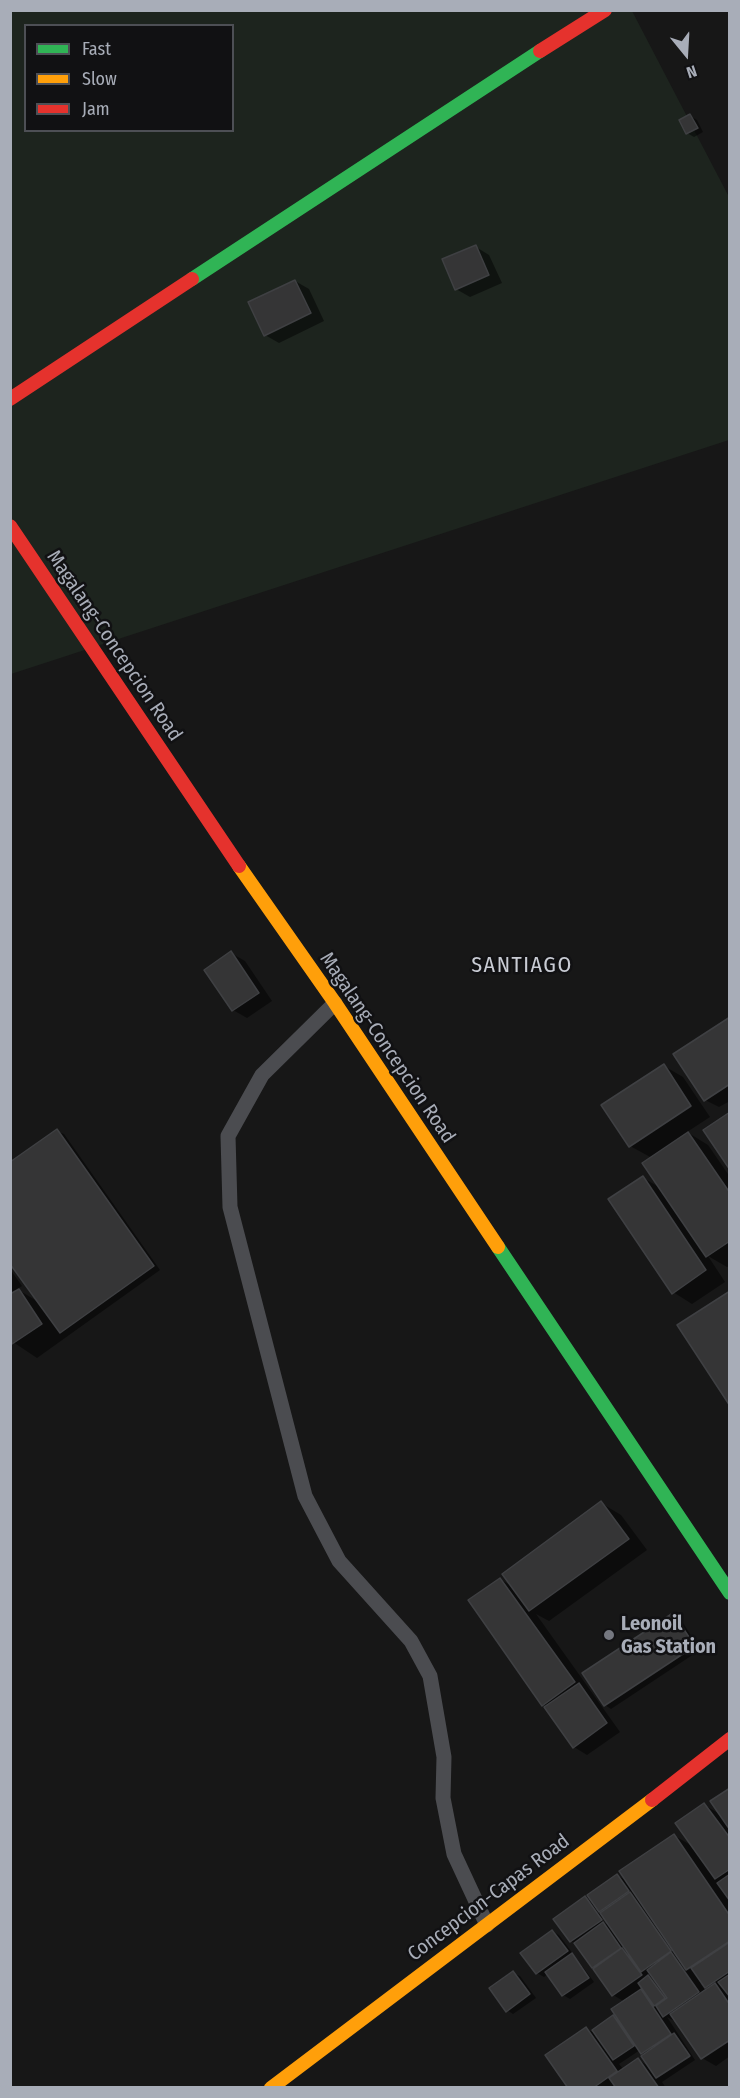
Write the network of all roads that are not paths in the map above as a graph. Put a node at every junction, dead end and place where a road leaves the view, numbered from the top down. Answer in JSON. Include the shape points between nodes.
{"nodes":[{"id":1,"x":605,"y":10,"type":"edge"},
{"id":2,"x":10,"y":399,"type":"edge"},
{"id":3,"x":10,"y":526,"type":"edge"},
{"id":4,"x":335,"y":1003,"type":"junction"},
{"id":5,"x":729,"y":1593,"type":"edge"},
{"id":6,"x":729,"y":1739,"type":"edge"},
{"id":7,"x":487,"y":1924,"type":"junction"},
{"id":8,"x":271,"y":2088,"type":"edge"}],
"edges":[{"from":1,"to":2,"type":"main road"},
{"from":3,"to":4,"type":"main road","name":"Magalang-Concepcion Road"},
{"from":4,"to":5,"type":"main road","name":"Magalang-Concepcion Road"},
{"from":4,"to":7,"type":"lane","via":[[262,1075],[228,1136],[230,1206],[305,1496],[339,1561],[411,1641],[430,1676],[444,1757],[443,1798],[454,1854]]},
{"from":6,"to":7,"type":"main road","name":"Concepcion-Capas Road"},
{"from":7,"to":8,"type":"main road","name":"Concepcion-Capas Road"}]}
